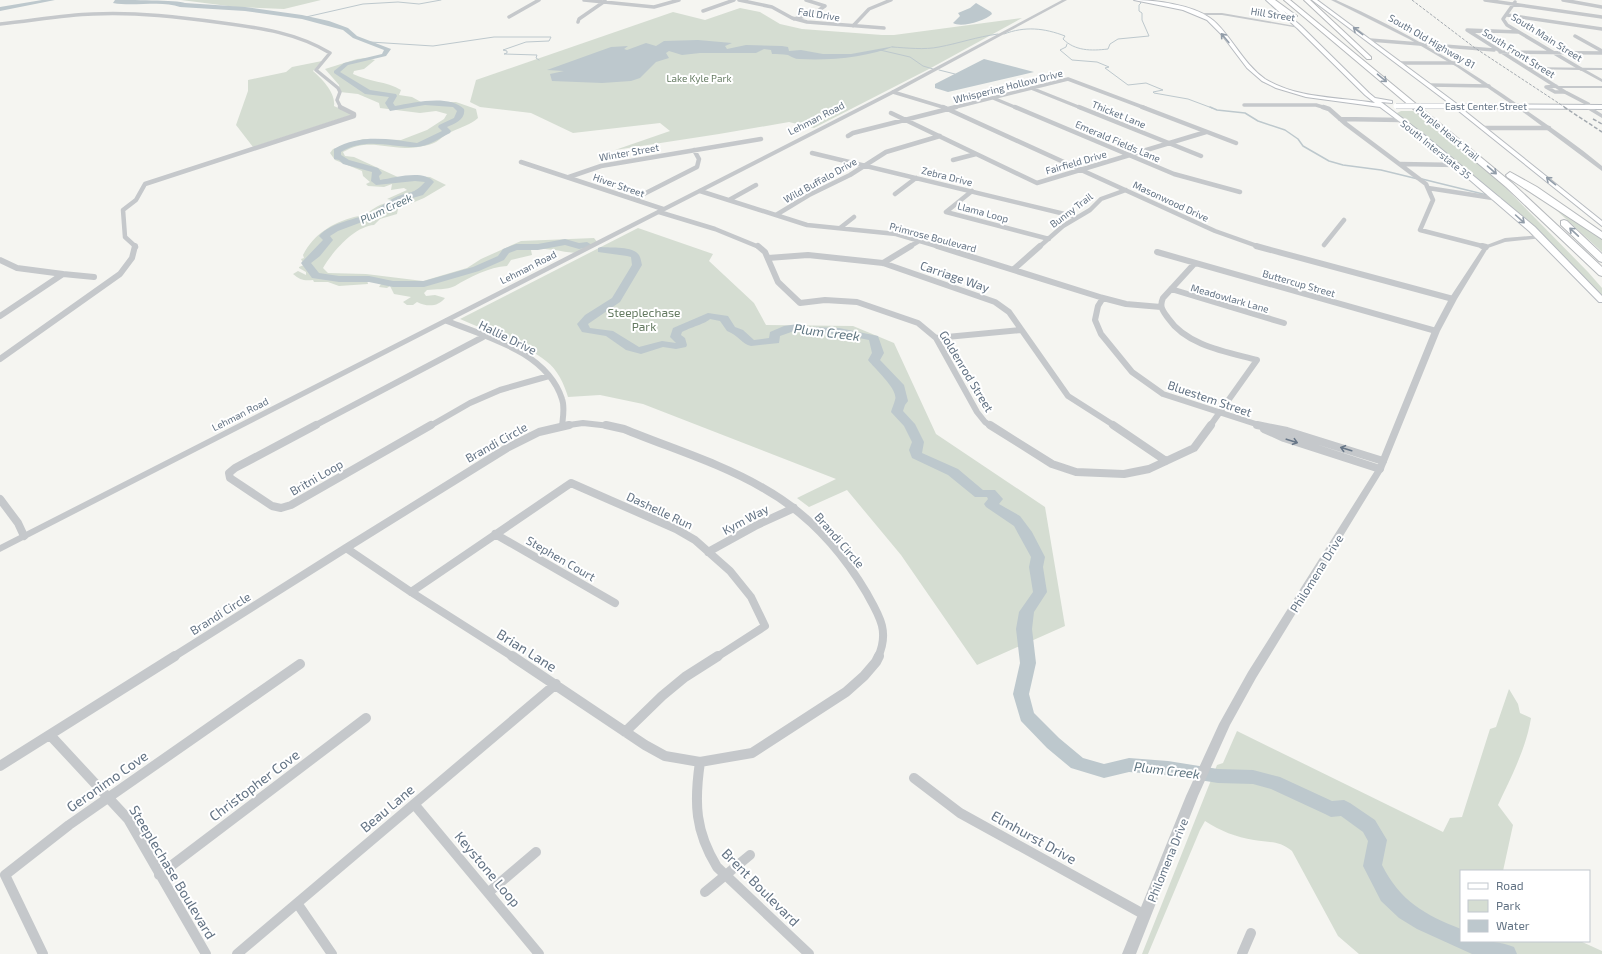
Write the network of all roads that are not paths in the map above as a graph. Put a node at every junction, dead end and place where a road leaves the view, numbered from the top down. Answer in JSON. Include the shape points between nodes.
{"nodes":[{"id":1,"x":539,"y":0,"type":"edge"},
{"id":2,"x":584,"y":0,"type":"edge"},
{"id":3,"x":679,"y":0,"type":"edge"},
{"id":4,"x":734,"y":0,"type":"edge"},
{"id":5,"x":739,"y":0,"type":"edge"},
{"id":6,"x":806,"y":0,"type":"edge"},
{"id":7,"x":891,"y":0,"type":"edge"},
{"id":8,"x":1065,"y":0,"type":"edge"},
{"id":9,"x":1136,"y":0,"type":"edge"},
{"id":10,"x":1269,"y":0,"type":"edge"},
{"id":11,"x":1287,"y":0,"type":"edge"},
{"id":12,"x":1295,"y":0,"type":"edge"},
{"id":13,"x":1307,"y":0,"type":"edge"},
{"id":14,"x":1314,"y":0,"type":"edge"},
{"id":15,"x":1333,"y":0,"type":"edge"},
{"id":16,"x":1486,"y":0,"type":"edge"},
{"id":17,"x":1516,"y":0,"type":"edge"},
{"id":18,"x":1563,"y":0,"type":"edge"},
{"id":19,"x":606,"y":1,"type":"edge"},
{"id":20,"x":878,"y":1,"type":"dead end"},
{"id":21,"x":882,"y":2,"type":"junction"},
{"id":22,"x":1514,"y":4,"type":"junction"},
{"id":23,"x":1582,"y":4,"type":"junction"},
{"id":24,"x":1602,"y":7,"type":"edge"},
{"id":25,"x":703,"y":11,"type":"dead end"},
{"id":26,"x":1197,"y":14,"type":"junction"},
{"id":27,"x":1578,"y":14,"type":"junction"},
{"id":28,"x":1507,"y":15,"type":"junction"},
{"id":29,"x":509,"y":16,"type":"dead end"},
{"id":30,"x":1602,"y":17,"type":"edge"},
{"id":31,"x":794,"y":19,"type":"junction"},
{"id":32,"x":1291,"y":19,"type":"junction"},
{"id":33,"x":578,"y":22,"type":"dead end"},
{"id":34,"x":1270,"y":22,"type":"junction"},
{"id":35,"x":0,"y":24,"type":"edge"},
{"id":36,"x":1574,"y":25,"type":"junction"},
{"id":37,"x":853,"y":26,"type":"junction"},
{"id":38,"x":1299,"y":27,"type":"junction"},
{"id":39,"x":884,"y":28,"type":"dead end"},
{"id":40,"x":1602,"y":29,"type":"edge"},
{"id":41,"x":1212,"y":31,"type":"dead end"},
{"id":42,"x":1518,"y":32,"type":"junction"},
{"id":43,"x":1575,"y":36,"type":"dead end"},
{"id":44,"x":1370,"y":40,"type":"junction"},
{"id":45,"x":1222,"y":43,"type":"dead end"},
{"id":46,"x":1424,"y":44,"type":"junction"},
{"id":47,"x":1227,"y":50,"type":"junction"},
{"id":48,"x":1235,"y":50,"type":"junction"},
{"id":49,"x":1498,"y":51,"type":"junction"},
{"id":50,"x":1602,"y":52,"type":"edge"},
{"id":51,"x":1553,"y":53,"type":"junction"},
{"id":52,"x":1361,"y":61,"type":"junction"},
{"id":53,"x":1372,"y":61,"type":"junction"},
{"id":54,"x":1400,"y":63,"type":"junction"},
{"id":55,"x":1456,"y":63,"type":"junction"},
{"id":56,"x":1526,"y":68,"type":"junction"},
{"id":57,"x":1581,"y":69,"type":"junction"},
{"id":58,"x":1602,"y":69,"type":"edge"},
{"id":59,"x":1602,"y":81,"type":"edge"},
{"id":60,"x":1428,"y":85,"type":"junction"},
{"id":61,"x":1488,"y":86,"type":"junction"},
{"id":62,"x":1556,"y":87,"type":"junction"},
{"id":63,"x":1602,"y":87,"type":"edge"},
{"id":64,"x":1031,"y":88,"type":"junction"},
{"id":65,"x":893,"y":92,"type":"junction"},
{"id":66,"x":1565,"y":92,"type":"junction"},
{"id":67,"x":993,"y":98,"type":"junction"},
{"id":68,"x":1372,"y":99,"type":"junction"},
{"id":69,"x":1447,"y":99,"type":"junction"},
{"id":70,"x":1324,"y":104,"type":"junction"},
{"id":71,"x":1244,"y":105,"type":"dead end"},
{"id":72,"x":1382,"y":106,"type":"junction"},
{"id":73,"x":1456,"y":106,"type":"junction"},
{"id":74,"x":1518,"y":106,"type":"junction"},
{"id":75,"x":1590,"y":106,"type":"junction"},
{"id":76,"x":1602,"y":107,"type":"edge"},
{"id":77,"x":1448,"y":108,"type":"junction"},
{"id":78,"x":948,"y":109,"type":"junction"},
{"id":79,"x":891,"y":113,"type":"dead end"},
{"id":80,"x":1392,"y":113,"type":"junction"},
{"id":81,"x":1465,"y":114,"type":"junction"},
{"id":82,"x":1602,"y":114,"type":"edge"},
{"id":83,"x":1340,"y":119,"type":"junction"},
{"id":84,"x":905,"y":120,"type":"junction"},
{"id":85,"x":1401,"y":120,"type":"junction"},
{"id":86,"x":1483,"y":128,"type":"junction"},
{"id":87,"x":1549,"y":128,"type":"junction"},
{"id":88,"x":1206,"y":132,"type":"junction"},
{"id":89,"x":848,"y":136,"type":"dead end"},
{"id":90,"x":940,"y":136,"type":"junction"},
{"id":91,"x":761,"y":139,"type":"dead end"},
{"id":92,"x":1168,"y":143,"type":"junction"},
{"id":93,"x":1236,"y":143,"type":"dead end"},
{"id":94,"x":694,"y":150,"type":"junction"},
{"id":95,"x":812,"y":153,"type":"dead end"},
{"id":96,"x":976,"y":154,"type":"junction"},
{"id":97,"x":1129,"y":156,"type":"junction"},
{"id":98,"x":1201,"y":156,"type":"dead end"},
{"id":99,"x":952,"y":160,"type":"dead end"},
{"id":100,"x":521,"y":162,"type":"dead end"},
{"id":101,"x":1400,"y":164,"type":"junction"},
{"id":102,"x":866,"y":165,"type":"junction"},
{"id":103,"x":1458,"y":165,"type":"junction"},
{"id":104,"x":1602,"y":169,"type":"edge"},
{"id":105,"x":1082,"y":170,"type":"junction"},
{"id":106,"x":1510,"y":175,"type":"junction"},
{"id":107,"x":569,"y":177,"type":"junction"},
{"id":108,"x":916,"y":178,"type":"junction"},
{"id":109,"x":756,"y":185,"type":"dead end"},
{"id":110,"x":1428,"y":188,"type":"junction"},
{"id":111,"x":1126,"y":190,"type":"junction"},
{"id":112,"x":700,"y":191,"type":"junction"},
{"id":113,"x":972,"y":192,"type":"junction"},
{"id":114,"x":1240,"y":192,"type":"dead end"},
{"id":115,"x":895,"y":194,"type":"dead end"},
{"id":116,"x":634,"y":199,"type":"junction"},
{"id":117,"x":1499,"y":199,"type":"junction"},
{"id":118,"x":729,"y":200,"type":"junction"},
{"id":119,"x":661,"y":211,"type":"junction"},
{"id":120,"x":776,"y":214,"type":"junction"},
{"id":121,"x":854,"y":217,"type":"dead end"},
{"id":122,"x":1077,"y":217,"type":"junction"},
{"id":123,"x":1344,"y":220,"type":"dead end"},
{"id":124,"x":1602,"y":224,"type":"edge"},
{"id":125,"x":840,"y":228,"type":"junction"},
{"id":126,"x":1602,"y":236,"type":"edge"},
{"id":127,"x":1541,"y":237,"type":"junction"},
{"id":128,"x":1567,"y":238,"type":"junction"},
{"id":129,"x":1049,"y":239,"type":"junction"},
{"id":130,"x":919,"y":241,"type":"junction"},
{"id":131,"x":1324,"y":245,"type":"dead end"},
{"id":132,"x":1486,"y":247,"type":"junction"},
{"id":133,"x":1157,"y":252,"type":"dead end"},
{"id":134,"x":768,"y":258,"type":"junction"},
{"id":135,"x":1602,"y":259,"type":"edge"},
{"id":136,"x":0,"y":260,"type":"edge"},
{"id":137,"x":883,"y":263,"type":"junction"},
{"id":138,"x":1195,"y":263,"type":"junction"},
{"id":139,"x":1014,"y":269,"type":"junction"},
{"id":140,"x":1602,"y":273,"type":"edge"},
{"id":141,"x":63,"y":274,"type":"junction"},
{"id":142,"x":94,"y":276,"type":"dead end"},
{"id":143,"x":1602,"y":283,"type":"edge"},
{"id":144,"x":1171,"y":289,"type":"junction"},
{"id":145,"x":1104,"y":298,"type":"junction"},
{"id":146,"x":1453,"y":299,"type":"junction"},
{"id":147,"x":1602,"y":300,"type":"edge"},
{"id":148,"x":1161,"y":307,"type":"junction"},
{"id":149,"x":0,"y":316,"type":"edge"},
{"id":150,"x":447,"y":321,"type":"junction"},
{"id":151,"x":1284,"y":323,"type":"dead end"},
{"id":152,"x":1021,"y":330,"type":"junction"},
{"id":153,"x":1436,"y":331,"type":"junction"},
{"id":154,"x":483,"y":336,"type":"junction"},
{"id":155,"x":936,"y":338,"type":"junction"},
{"id":156,"x":0,"y":359,"type":"edge"},
{"id":157,"x":549,"y":376,"type":"junction"},
{"id":158,"x":1220,"y":413,"type":"junction"},
{"id":159,"x":1257,"y":425,"type":"junction"},
{"id":160,"x":562,"y":426,"type":"junction"},
{"id":161,"x":1318,"y":440,"type":"junction"},
{"id":162,"x":1314,"y":447,"type":"junction"},
{"id":163,"x":1166,"y":462,"type":"junction"},
{"id":164,"x":1382,"y":465,"type":"junction"},
{"id":165,"x":0,"y":499,"type":"edge"},
{"id":166,"x":794,"y":508,"type":"junction"},
{"id":167,"x":495,"y":534,"type":"junction"},
{"id":168,"x":24,"y":536,"type":"junction"},
{"id":169,"x":346,"y":548,"type":"junction"},
{"id":170,"x":0,"y":549,"type":"edge"},
{"id":171,"x":708,"y":552,"type":"junction"},
{"id":172,"x":411,"y":592,"type":"junction"},
{"id":173,"x":615,"y":603,"type":"dead end"},
{"id":174,"x":300,"y":664,"type":"dead end"},
{"id":175,"x":556,"y":684,"type":"junction"},
{"id":176,"x":366,"y":718,"type":"dead end"},
{"id":177,"x":625,"y":732,"type":"junction"},
{"id":178,"x":50,"y":735,"type":"junction"},
{"id":179,"x":700,"y":762,"type":"junction"},
{"id":180,"x":0,"y":766,"type":"edge"},
{"id":181,"x":914,"y":778,"type":"dead end"},
{"id":182,"x":109,"y":797,"type":"junction"},
{"id":183,"x":414,"y":804,"type":"junction"},
{"id":184,"x":536,"y":852,"type":"dead end"},
{"id":185,"x":750,"y":855,"type":"dead end"},
{"id":186,"x":159,"y":875,"type":"junction"},
{"id":187,"x":726,"y":875,"type":"junction"},
{"id":188,"x":489,"y":892,"type":"junction"},
{"id":189,"x":705,"y":892,"type":"dead end"},
{"id":190,"x":297,"y":903,"type":"junction"},
{"id":191,"x":1145,"y":915,"type":"junction"},
{"id":192,"x":1251,"y":933,"type":"dead end"},
{"id":193,"x":43,"y":954,"type":"edge"},
{"id":194,"x":206,"y":954,"type":"edge"},
{"id":195,"x":237,"y":954,"type":"edge"},
{"id":196,"x":332,"y":954,"type":"edge"},
{"id":197,"x":539,"y":954,"type":"edge"},
{"id":198,"x":810,"y":954,"type":"edge"},
{"id":199,"x":1129,"y":954,"type":"edge"},
{"id":200,"x":1242,"y":954,"type":"edge"}],
"edges":[{"from":1,"to":29,"type":"street"},
{"from":2,"to":19,"type":"street"},
{"from":3,"to":19,"type":"street","via":[[654,7]]},
{"from":4,"to":25,"type":"street"},
{"from":5,"to":31,"type":"street","name":"Fall Drive","via":[[775,8]]},
{"from":6,"to":31,"type":"street","via":[[825,6],[813,14]]},
{"from":7,"to":21,"type":"street"},
{"from":8,"to":65,"type":"street","name":"Lehman Road"},
{"from":9,"to":26,"type":"main road"},
{"from":10,"to":32,"type":"main road","name":"South Interstate 35"},
{"from":10,"to":52,"type":"highway"},
{"from":11,"to":52,"type":"highway","name":"Purple Heart Trail"},
{"from":12,"to":53,"type":"highway","name":"Purple Heart Trail"},
{"from":13,"to":53,"type":"highway"},
{"from":44,"to":14,"type":"main road","one_way":true},
{"from":15,"to":46,"type":"street","name":"South Old Highway 81"},
{"from":16,"to":22,"type":"street"},
{"from":17,"to":22,"type":"street","name":"South Main Street"},
{"from":18,"to":23,"type":"street"},
{"from":19,"to":33,"type":"street"},
{"from":20,"to":21,"type":"street"},
{"from":21,"to":37,"type":"street","via":[[862,13]]},
{"from":22,"to":27,"type":"street"},
{"from":22,"to":28,"type":"street","name":"South Main Street"},
{"from":23,"to":24,"type":"street"},
{"from":23,"to":27,"type":"street"},
{"from":26,"to":34,"type":"street","name":"Hill Street","via":[[1222,14]]},
{"from":26,"to":41,"type":"main road"},
{"from":48,"to":26,"type":"main road","one_way":true,"via":[[1210,21]]},
{"from":27,"to":30,"type":"street"},
{"from":27,"to":36,"type":"street"},
{"from":28,"to":36,"type":"street"},
{"from":28,"to":42,"type":"street","name":"South Main Street","via":[[1503,20]]},
{"from":31,"to":37,"type":"street","name":"Fall Drive","via":[[816,24]]},
{"from":32,"to":34,"type":"street","via":[[1288,22]]},
{"from":32,"to":38,"type":"main road","name":"South Interstate 35"},
{"from":34,"to":38,"type":"street","name":"Hill Street"},
{"from":35,"to":156,"type":"street","via":[[74,15],[145,14],[256,27],[292,35],[330,53],[316,70],[320,76],[331,81],[339,89],[337,100],[342,109],[354,114],[290,138],[145,184],[136,200],[123,210],[125,237],[136,247],[129,264],[120,274]]},
{"from":36,"to":40,"type":"street"},
{"from":37,"to":39,"type":"street","name":"Fall Drive"},
{"from":38,"to":68,"type":"main road","name":"South Interstate 35"},
{"from":42,"to":49,"type":"street","name":"South Front Street","via":[[1467,30]]},
{"from":42,"to":51,"type":"street","name":"South Main Street"},
{"from":43,"to":50,"type":"street"},
{"from":44,"to":46,"type":"street"},
{"from":44,"to":54,"type":"main road"},
{"from":45,"to":47,"type":"main road"},
{"from":46,"to":49,"type":"street"},
{"from":46,"to":55,"type":"street","name":"South Old Highway 81"},
{"from":47,"to":48,"type":"main road"},
{"from":47,"to":70,"type":"main road","via":[[1256,80],[1287,94]]},
{"from":48,"to":72,"type":"main road","via":[[1261,78],[1288,90],[1325,99]]},
{"from":49,"to":51,"type":"street"},
{"from":49,"to":56,"type":"street","name":"South Front Street"},
{"from":50,"to":51,"type":"street"},
{"from":51,"to":57,"type":"street","name":"South Main Street"},
{"from":52,"to":128,"type":"highway","name":"Purple Heart Trail","one_way":true,"via":[[1509,184]]},
{"from":53,"to":106,"type":"highway","name":"Purple Heart Trail"},
{"from":54,"to":55,"type":"street"},
{"from":54,"to":60,"type":"main road"},
{"from":55,"to":61,"type":"street","name":"South Old Highway 81"},
{"from":56,"to":57,"type":"street"},
{"from":56,"to":62,"type":"street","name":"South Front Street"},
{"from":57,"to":58,"type":"street"},
{"from":57,"to":59,"type":"street","name":"South Main Street"},
{"from":60,"to":61,"type":"street"},
{"from":60,"to":69,"type":"main road"},
{"from":61,"to":74,"type":"street","name":"South Old Highway 81"},
{"from":62,"to":63,"type":"street"},
{"from":62,"to":66,"type":"street","name":"South Front Street"},
{"from":62,"to":66,"type":"street","via":[[1546,87],[1555,92]]},
{"from":64,"to":67,"type":"street","name":"Whispering Hollow Drive"},
{"from":64,"to":88,"type":"street","name":"Whispering Hollow Drive","via":[[1068,79]]},
{"from":64,"to":92,"type":"street","name":"Thicket Lane"},
{"from":65,"to":78,"type":"street","name":"Masonwood Drive"},
{"from":65,"to":112,"type":"street","name":"Lehman Road"},
{"from":66,"to":75,"type":"street","name":"South Front Street"},
{"from":67,"to":78,"type":"street","name":"Whispering Hollow Drive"},
{"from":67,"to":97,"type":"street","name":"Emerald Fields Lane"},
{"from":68,"to":69,"type":"main road","via":[[1390,102],[1439,102]]},
{"from":68,"to":72,"type":"main road","name":"South Interstate 35"},
{"from":69,"to":73,"type":"main road"},
{"from":70,"to":71,"type":"street"},
{"from":70,"to":72,"type":"main road"},
{"from":70,"to":83,"type":"street"},
{"from":72,"to":77,"type":"main road","name":"East Center Street","bridge":true},
{"from":72,"to":80,"type":"main road","name":"South Interstate 35"},
{"from":73,"to":74,"type":"main road","name":"East Center Street"},
{"from":73,"to":77,"type":"main road","name":"East Center Street"},
{"from":73,"to":81,"type":"main road"},
{"from":74,"to":75,"type":"main road","name":"East Center Street"},
{"from":74,"to":87,"type":"street","name":"South Old Highway 81"},
{"from":75,"to":76,"type":"main road","name":"East Center Street"},
{"from":75,"to":82,"type":"street","name":"South Front Street","via":[[1589,108]]},
{"from":77,"to":80,"type":"main road","via":[[1401,110]]},
{"from":77,"to":81,"type":"main road"},
{"from":78,"to":84,"type":"street","name":"Whispering Hollow Drive"},
{"from":78,"to":105,"type":"street","name":"Masonwood Drive"},
{"from":79,"to":84,"type":"street","name":"Fairfield Drive"},
{"from":80,"to":85,"type":"main road","name":"South Interstate 35"},
{"from":81,"to":86,"type":"main road"},
{"from":83,"to":85,"type":"street"},
{"from":83,"to":101,"type":"street"},
{"from":84,"to":89,"type":"street","name":"Whispering Hollow Drive"},
{"from":84,"to":90,"type":"street","name":"Fairfield Drive"},
{"from":85,"to":103,"type":"main road","name":"South Interstate 35"},
{"from":86,"to":87,"type":"street"},
{"from":124,"to":86,"type":"main road","one_way":true},
{"from":87,"to":104,"type":"street","name":"South Old Highway 81"},
{"from":88,"to":92,"type":"street","name":"Fairfield Drive"},
{"from":88,"to":93,"type":"street","name":"Whispering Hollow Drive"},
{"from":90,"to":96,"type":"street","name":"Fairfield Drive"},
{"from":90,"to":102,"type":"street","name":"Wild Buffalo Drive","via":[[896,148]]},
{"from":91,"to":94,"type":"street","name":"Winter Street"},
{"from":92,"to":97,"type":"street","name":"Fairfield Drive"},
{"from":92,"to":98,"type":"street","name":"Thicket Lane"},
{"from":94,"to":107,"type":"street","name":"Winter Street","via":[[601,166]]},
{"from":94,"to":116,"type":"street","via":[[699,158],[697,167]]},
{"from":95,"to":102,"type":"street","name":"Zebra Drive"},
{"from":96,"to":99,"type":"street"},
{"from":96,"to":105,"type":"street","name":"Fairfield Drive","via":[[1037,183]]},
{"from":97,"to":105,"type":"street","name":"Fairfield Drive"},
{"from":97,"to":114,"type":"street","name":"Emerald Fields Lane","via":[[1183,178]]},
{"from":100,"to":107,"type":"street","name":"Hiver Street"},
{"from":101,"to":103,"type":"street"},
{"from":101,"to":110,"type":"street"},
{"from":102,"to":108,"type":"street","name":"Zebra Drive"},
{"from":102,"to":120,"type":"street","name":"Wild Buffalo Drive"},
{"from":103,"to":117,"type":"main road","name":"South Interstate 35"},
{"from":105,"to":111,"type":"street","name":"Masonwood Drive"},
{"from":106,"to":126,"type":"highway"},
{"from":135,"to":106,"type":"highway","name":"Purple Heart Trail","one_way":true},
{"from":107,"to":116,"type":"street","name":"Hiver Street"},
{"from":108,"to":113,"type":"street","name":"Zebra Drive"},
{"from":108,"to":115,"type":"street"},
{"from":109,"to":118,"type":"street"},
{"from":110,"to":117,"type":"street"},
{"from":110,"to":132,"type":"street","via":[[1433,200],[1420,230]]},
{"from":111,"to":122,"type":"street","name":"Bunny Trail","via":[[1101,199],[1090,210]]},
{"from":111,"to":146,"type":"street","name":"Masonwood Drive","via":[[1215,231],[1256,246]]},
{"from":112,"to":118,"type":"street","name":"Primrose Boulevard"},
{"from":112,"to":119,"type":"street","name":"Lehman Road"},
{"from":113,"to":122,"type":"street","name":"Zebra Drive"},
{"from":113,"to":129,"type":"street","name":"Llama Loop","via":[[946,212]]},
{"from":116,"to":119,"type":"street","name":"Hiver Street"},
{"from":117,"to":127,"type":"main road","name":"South Interstate 35","one_way":true},
{"from":118,"to":120,"type":"street","name":"Primrose Boulevard"},
{"from":119,"to":134,"type":"street","name":"Goldenrod Street","via":[[748,240],[760,248]]},
{"from":119,"to":150,"type":"street","name":"Lehman Road"},
{"from":120,"to":125,"type":"street","name":"Primrose Boulevard","via":[[807,225]]},
{"from":121,"to":125,"type":"street"},
{"from":122,"to":129,"type":"street","name":"Bunny Trail"},
{"from":123,"to":131,"type":"street"},
{"from":125,"to":130,"type":"street","name":"Primrose Boulevard","via":[[896,234]]},
{"from":127,"to":132,"type":"street","via":[[1508,239]]},
{"from":127,"to":147,"type":"main road","name":"South Interstate 35"},
{"from":128,"to":140,"type":"highway","name":"Purple Heart Trail"},
{"from":128,"to":143,"type":"highway","via":[[1571,249]]},
{"from":129,"to":139,"type":"street","name":"Bunny Trail"},
{"from":130,"to":137,"type":"street"},
{"from":130,"to":139,"type":"street","name":"Primrose Boulevard"},
{"from":132,"to":146,"type":"street","name":"Philomena Drive"},
{"from":133,"to":138,"type":"street","name":"Buttercup Street"},
{"from":134,"to":137,"type":"street","name":"Carriage Way","via":[[808,256]]},
{"from":134,"to":155,"type":"street","name":"Goldenrod Street","via":[[778,282],[800,303],[836,299],[866,304],[918,323]]},
{"from":136,"to":141,"type":"street","via":[[17,268]]},
{"from":137,"to":152,"type":"street","name":"Carriage Way","via":[[995,302],[1009,312]]},
{"from":138,"to":144,"type":"street"},
{"from":138,"to":153,"type":"street","name":"Buttercup Street"},
{"from":139,"to":145,"type":"street","name":"Primrose Boulevard"},
{"from":141,"to":142,"type":"street"},
{"from":141,"to":149,"type":"street"},
{"from":144,"to":148,"type":"street","via":[[1163,299]]},
{"from":144,"to":151,"type":"street","name":"Meadowlark Lane"},
{"from":145,"to":148,"type":"street","name":"Primrose Boulevard","via":[[1126,304]]},
{"from":145,"to":158,"type":"street","name":"Bluestem Street","via":[[1098,306],[1095,320],[1101,334],[1132,372],[1170,397]]},
{"from":146,"to":153,"type":"street","name":"Philomena Drive"},
{"from":148,"to":158,"type":"street","name":"Goldenrod Street","via":[[1171,323],[1184,334],[1208,345],[1257,360]]},
{"from":150,"to":154,"type":"street","name":"Hallie Drive"},
{"from":150,"to":168,"type":"street","name":"Lehman Road"},
{"from":152,"to":155,"type":"street"},
{"from":152,"to":163,"type":"street","name":"Carriage Way","via":[[1068,396],[1137,440]]},
{"from":153,"to":164,"type":"street","name":"Philomena Drive"},
{"from":154,"to":157,"type":"street","name":"Hallie Drive","via":[[527,356]]},
{"from":154,"to":157,"type":"street","name":"Britni Loop","via":[[235,468],[229,472],[230,478],[272,506],[281,508],[470,403],[500,390]]},
{"from":155,"to":163,"type":"street","name":"Goldenrod Street","via":[[985,422],[1052,464],[1076,472],[1124,474],[1149,469]]},
{"from":157,"to":160,"type":"street","name":"Hallie Drive","via":[[562,398]]},
{"from":158,"to":159,"type":"street","name":"Bluestem Street"},
{"from":158,"to":163,"type":"street","name":"Goldenrod Street","via":[[1194,448]]},
{"from":159,"to":161,"type":"street","name":"Bluestem Street"},
{"from":159,"to":162,"type":"street","name":"Bluestem Street","one_way":true,"via":[[1284,438]]},
{"from":160,"to":166,"type":"street","name":"Brandi Circle","via":[[583,423],[624,429],[736,474],[764,488]]},
{"from":160,"to":169,"type":"street","name":"Brandi Circle","via":[[539,432],[507,448]]},
{"from":161,"to":162,"type":"street"},
{"from":164,"to":161,"type":"street","name":"Bluestem Street","one_way":true},
{"from":162,"to":164,"type":"street","name":"Bluestem Street"},
{"from":164,"to":191,"type":"street","name":"Philomena Drive","via":[[1252,675],[1225,724],[1192,796]]},
{"from":165,"to":168,"type":"street","via":[[18,523]]},
{"from":166,"to":171,"type":"street","name":"Kym Way"},
{"from":166,"to":179,"type":"street","name":"Brandi Circle","via":[[817,528],[854,572],[880,616],[883,646],[876,662],[846,692],[752,753]]},
{"from":167,"to":171,"type":"street","name":"Dashelle Run","via":[[571,483],[676,529],[695,540]]},
{"from":167,"to":172,"type":"street","name":"Dashelle Run"},
{"from":167,"to":173,"type":"street","name":"Stephen Court"},
{"from":168,"to":170,"type":"street","name":"Lehman Road"},
{"from":169,"to":172,"type":"street","name":"Brian Lane"},
{"from":169,"to":178,"type":"street","name":"Brandi Circle"},
{"from":171,"to":177,"type":"street","name":"Dashelle Run","via":[[730,571],[751,597],[765,626],[685,677]]},
{"from":172,"to":175,"type":"street","name":"Brian Lane"},
{"from":174,"to":182,"type":"street","name":"Geronimo Cove"},
{"from":175,"to":177,"type":"street","name":"Brian Lane"},
{"from":175,"to":183,"type":"street","name":"Beau Lane"},
{"from":176,"to":186,"type":"street","name":"Christopher Cove"},
{"from":177,"to":179,"type":"street","name":"Brian Lane","via":[[665,756]]},
{"from":178,"to":180,"type":"street","name":"Brandi Circle"},
{"from":178,"to":182,"type":"street","name":"Steeplechase Boulevard"},
{"from":179,"to":187,"type":"street","name":"Brent Boulevard","via":[[696,792],[697,820],[708,854]]},
{"from":181,"to":191,"type":"street","name":"Elmhurst Drive","via":[[960,813]]},
{"from":182,"to":186,"type":"street","name":"Steeplechase Boulevard","via":[[128,819]]},
{"from":182,"to":193,"type":"street","name":"Geronimo Cove","via":[[6,875]]},
{"from":183,"to":188,"type":"street","name":"Keystone Loop"},
{"from":183,"to":190,"type":"street","name":"Beau Lane"},
{"from":184,"to":188,"type":"street"},
{"from":185,"to":187,"type":"street"},
{"from":186,"to":194,"type":"street","name":"Steeplechase Boulevard"},
{"from":187,"to":189,"type":"street"},
{"from":187,"to":198,"type":"street","name":"Brent Boulevard"},
{"from":188,"to":197,"type":"street","name":"Keystone Loop"},
{"from":190,"to":195,"type":"street","name":"Beau Lane"},
{"from":190,"to":196,"type":"street"},
{"from":191,"to":199,"type":"street","name":"Philomena Drive"},
{"from":192,"to":200,"type":"street"}]}
